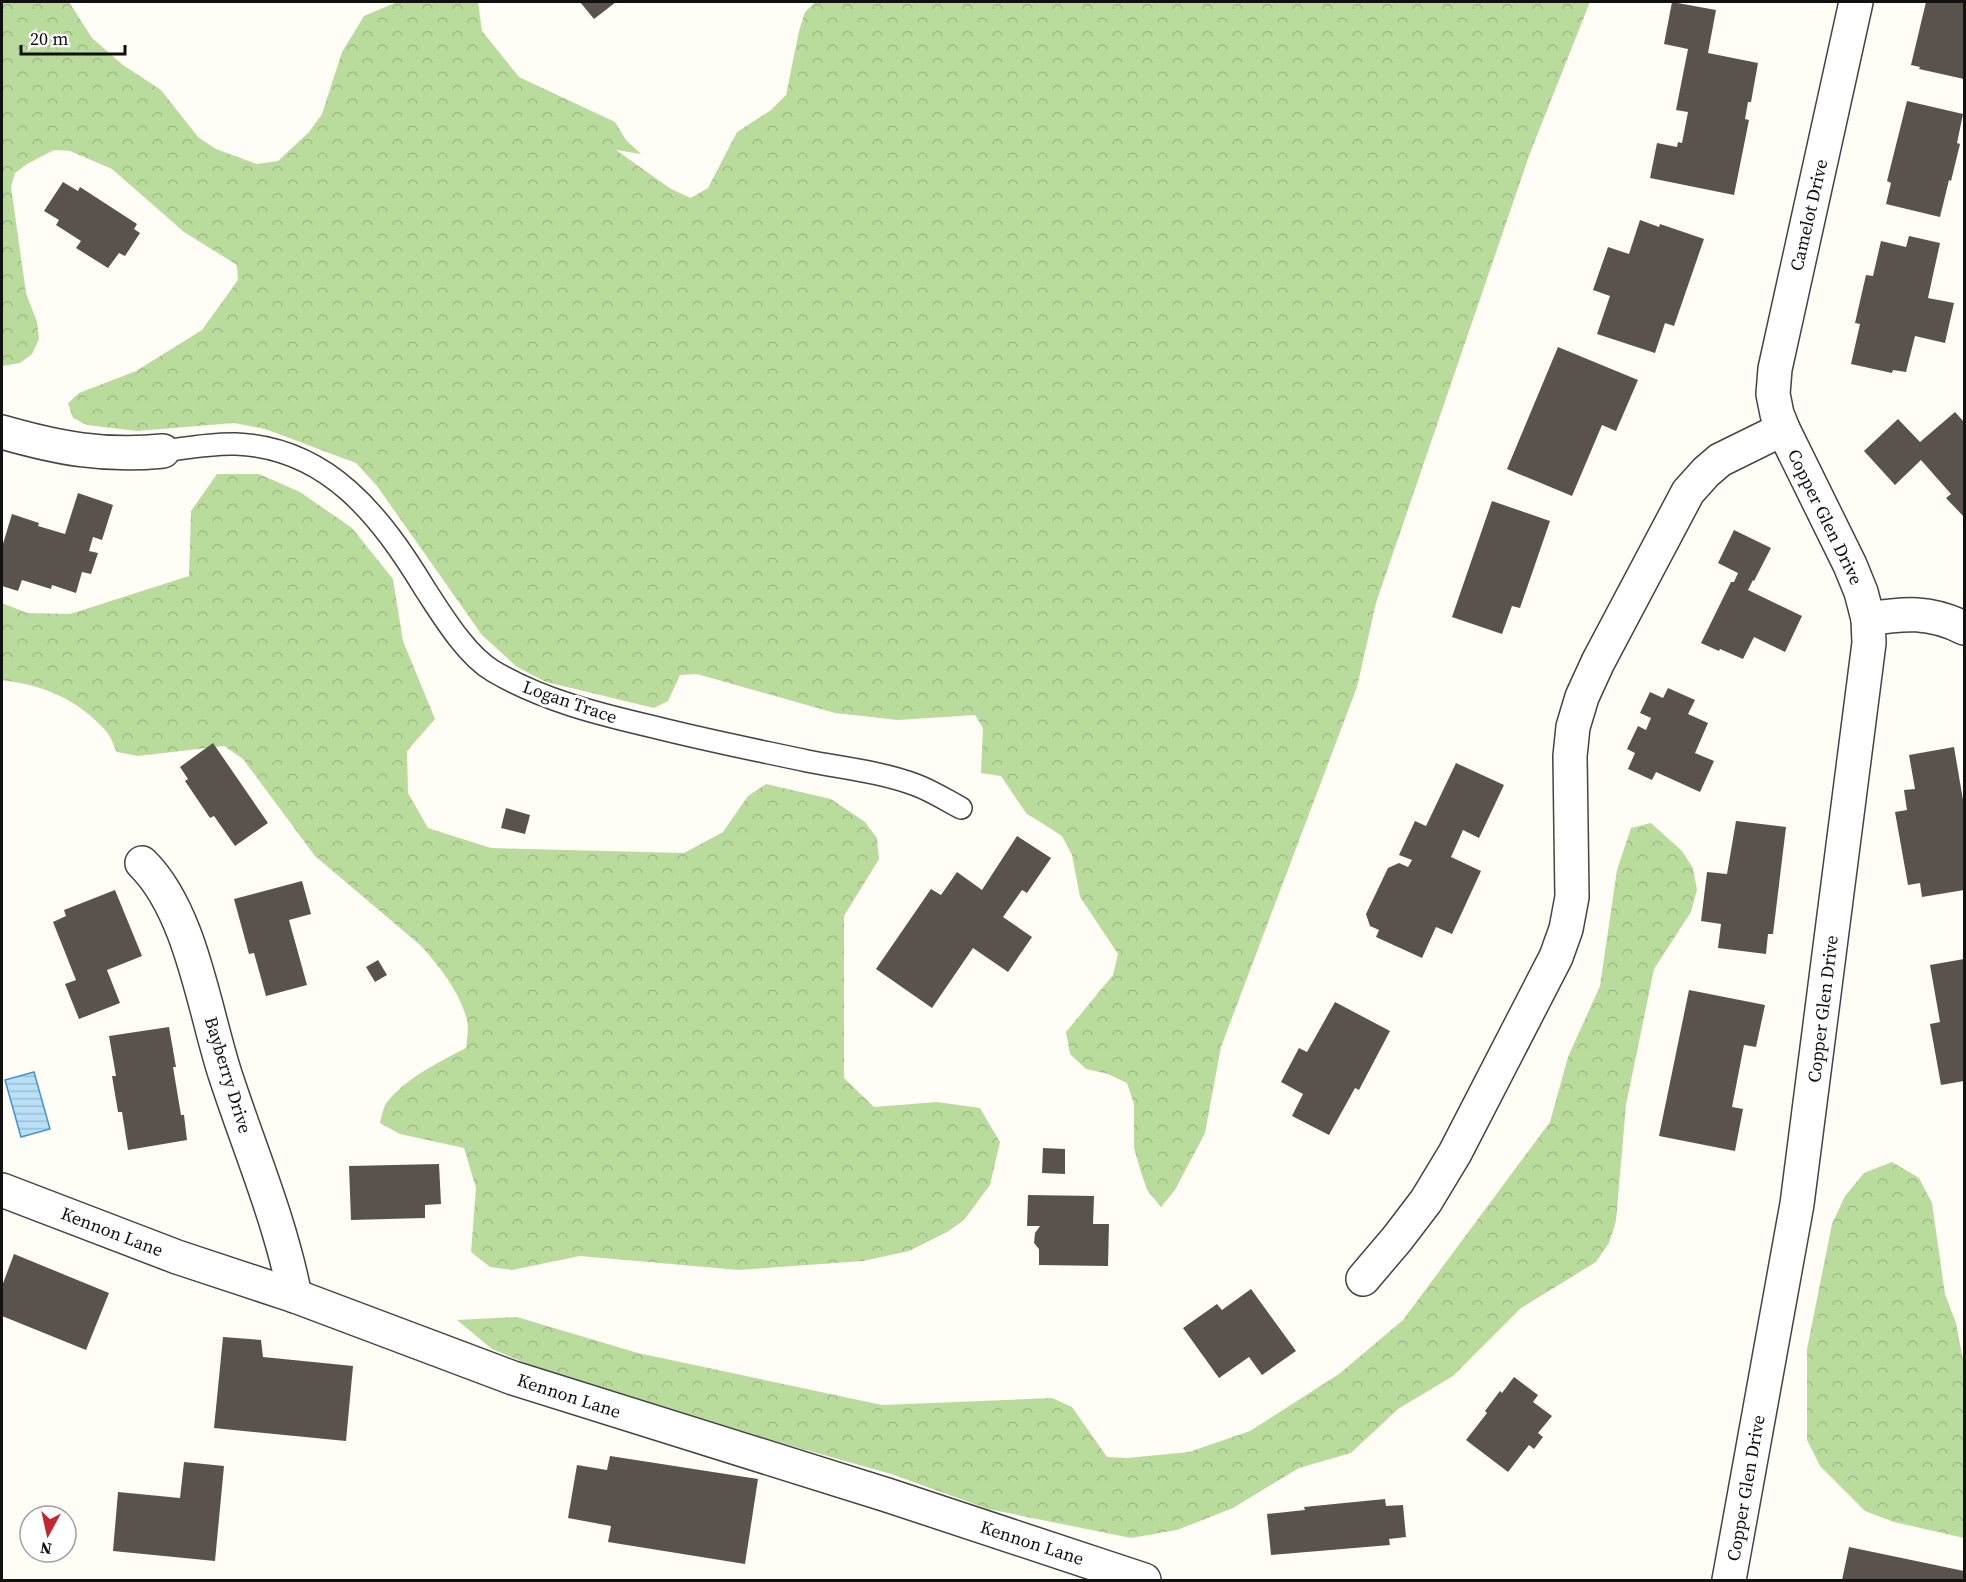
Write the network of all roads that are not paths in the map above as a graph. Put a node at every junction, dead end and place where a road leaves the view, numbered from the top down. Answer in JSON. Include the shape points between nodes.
{"nodes":[{"id":1,"x":1856,"y":2,"type":"edge"},
{"id":2,"x":1783,"y":429,"type":"junction"},
{"id":3,"x":2,"y":432,"type":"edge"},
{"id":4,"x":163,"y":451,"type":"joint"},
{"id":5,"x":1868,"y":619,"type":"junction"},
{"id":6,"x":1965,"y":628,"type":"edge"},
{"id":7,"x":961,"y":808,"type":"dead end"},
{"id":8,"x":142,"y":863,"type":"dead end"},
{"id":9,"x":2,"y":1190,"type":"edge"},
{"id":10,"x":1363,"y":1279,"type":"dead end"},
{"id":11,"x":295,"y":1296,"type":"junction"},
{"id":12,"x":1144,"y":1581,"type":"edge"},
{"id":13,"x":1729,"y":1581,"type":"edge"}],
"edges":[{"from":1,"to":2,"type":"street","name":"Camelot Drive","via":[[1774,369],[1773,394]]},
{"from":2,"to":5,"type":"street","name":"Copper Glen Drive","via":[[1850,565]]},
{"from":2,"to":10,"type":"street","name":"Copper Glen Drive","via":[[1720,460],[1688,492],[1599,662],[1573,727],[1572,897],[1556,957],[1455,1154],[1426,1201]]},
{"from":3,"to":4,"type":"street","via":[[93,452]]},
{"from":4,"to":7,"type":"lane","name":"Logan Trace","via":[[235,444],[263,447],[309,462],[330,475],[381,524],[468,649],[489,669],[536,694],[617,719],[915,784]]},
{"from":5,"to":6,"type":"street","via":[[1923,615]]},
{"from":5,"to":13,"type":"street","name":"Copper Glen Drive","via":[[1869,643],[1797,1204]]},
{"from":8,"to":11,"type":"street","name":"Bayberry Drive","via":[[156,876],[177,916],[281,1235]]},
{"from":9,"to":11,"type":"street","name":"Kennon Lane","via":[[177,1257]]},
{"from":11,"to":12,"type":"street","name":"Kennon Lane","via":[[513,1378],[887,1495]]}]}
